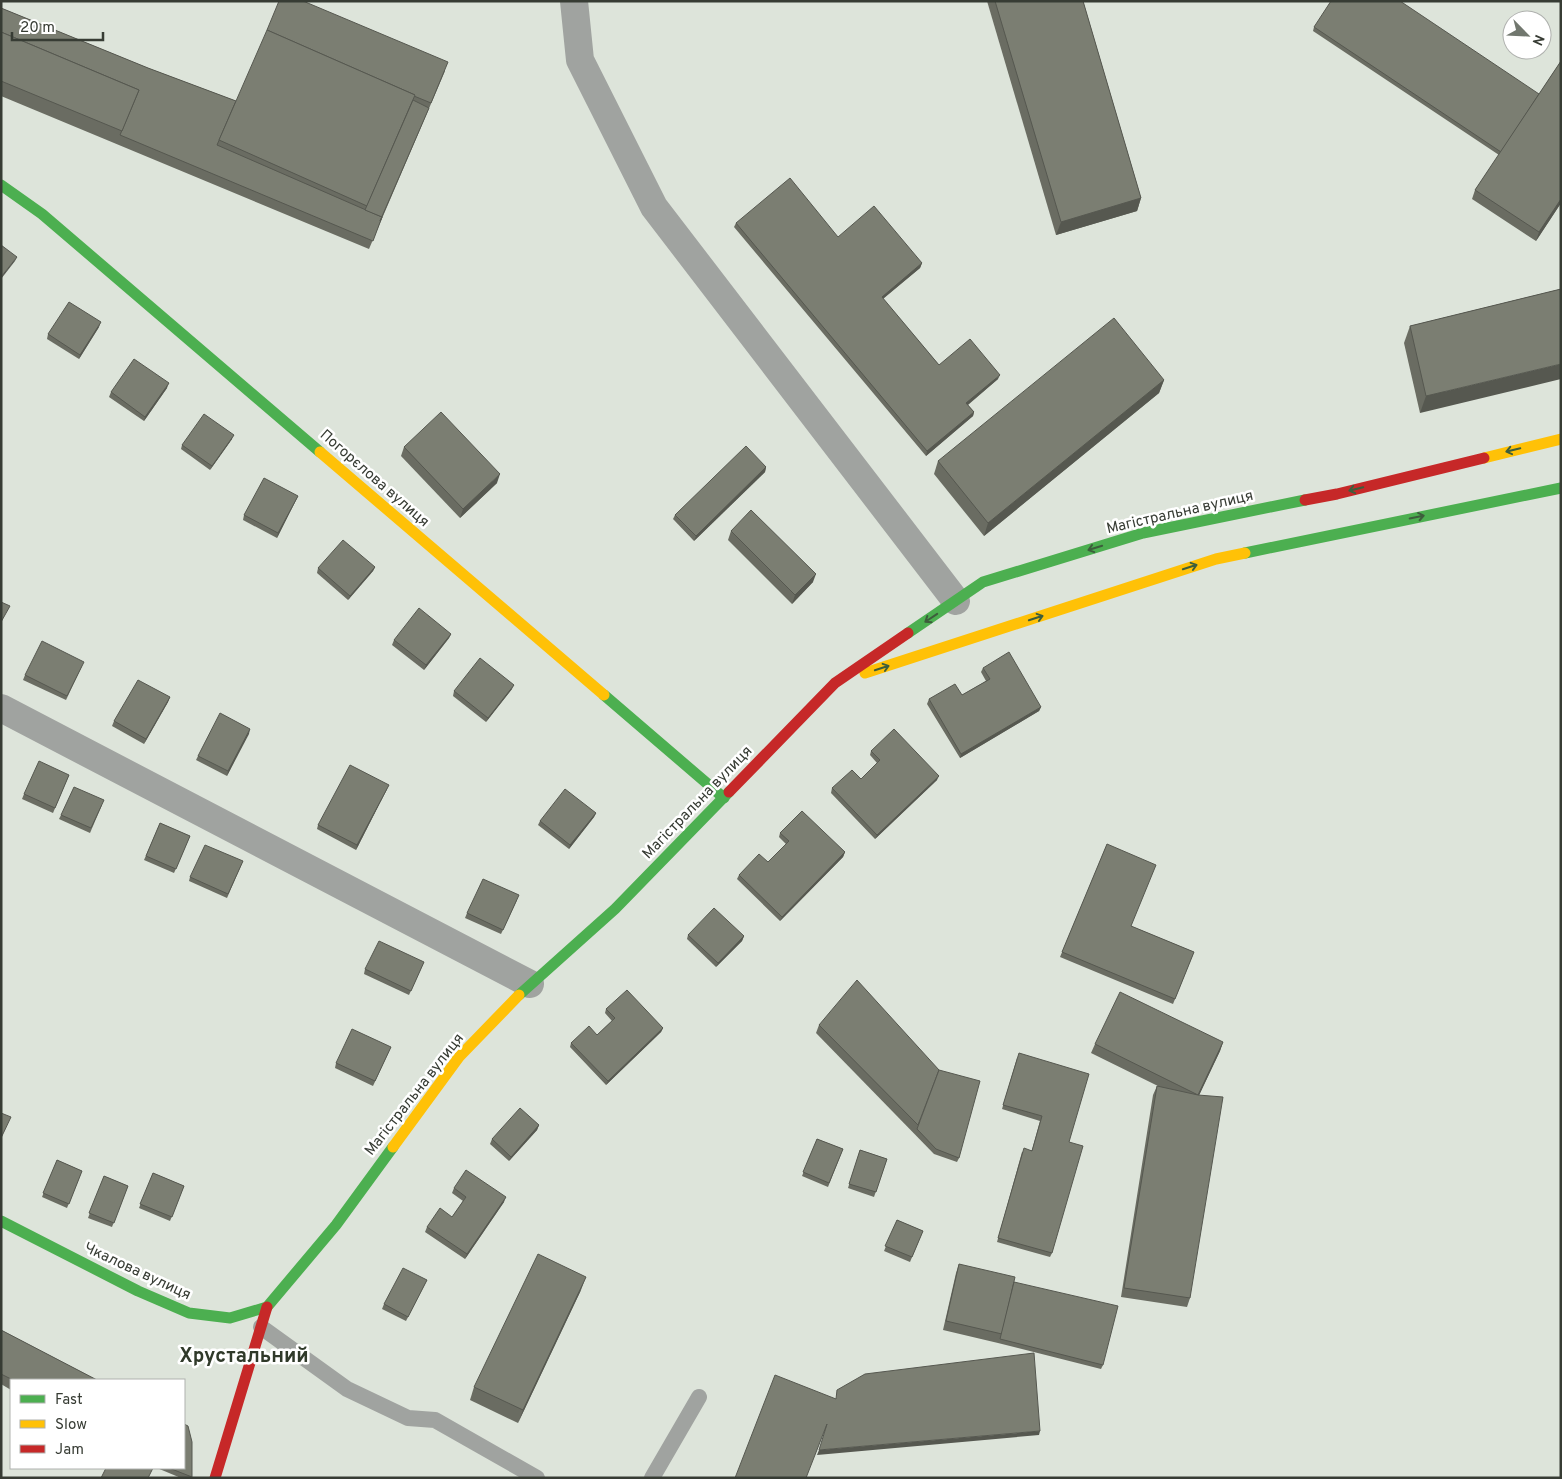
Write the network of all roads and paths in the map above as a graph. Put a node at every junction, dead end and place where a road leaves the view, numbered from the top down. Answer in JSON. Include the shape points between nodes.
{"nodes":[{"id":1,"x":574,"y":1,"type":"edge"},
{"id":2,"x":1,"y":185,"type":"edge"},
{"id":3,"x":1561,"y":439,"type":"edge"},
{"id":4,"x":1561,"y":488,"type":"edge"},
{"id":5,"x":956,"y":601,"type":"junction"},
{"id":6,"x":835,"y":683,"type":"junction"},
{"id":7,"x":1,"y":708,"type":"edge"},
{"id":8,"x":724,"y":798,"type":"junction"},
{"id":9,"x":530,"y":984,"type":"junction"},
{"id":10,"x":1,"y":1222,"type":"edge"},
{"id":11,"x":267,"y":1308,"type":"junction"},
{"id":12,"x":261,"y":1328,"type":"junction"},
{"id":13,"x":698,"y":1397,"type":"dead end"},
{"id":14,"x":215,"y":1478,"type":"edge"},
{"id":15,"x":537,"y":1478,"type":"edge"},
{"id":16,"x":652,"y":1478,"type":"edge"}],
"edges":[{"from":1,"to":5,"type":"street","via":[[580,60],[654,207]]},
{"from":2,"to":8,"type":"main road","name":"Погорєлова вулиця","via":[[42,214]]},
{"from":3,"to":5,"type":"main road","name":"Магістральна вулиця","one_way":true,"via":[[1337,494],[1143,533],[984,582]]},
{"from":6,"to":4,"type":"main road","name":"Магістральна вулиця","one_way":true,"via":[[1216,559]]},
{"from":5,"to":6,"type":"main road","name":"Магістральна вулиця","one_way":true},
{"from":6,"to":8,"type":"main road","name":"Магістральна вулиця"},
{"from":7,"to":9,"type":"street"},
{"from":8,"to":9,"type":"main road","name":"Магістральна вулиця","via":[[615,909]]},
{"from":9,"to":11,"type":"main road","name":"Магістральна вулиця","via":[[459,1058],[336,1225]]},
{"from":10,"to":11,"type":"main road","name":"Чкалова вулиця","via":[[189,1314],[230,1318]]},
{"from":11,"to":12,"type":"main road","name":"Магістральна вулиця"},
{"from":12,"to":14,"type":"main road","name":"Магістральна вулиця"},
{"from":12,"to":15,"type":"lane","via":[[347,1389],[408,1418],[435,1420]]},
{"from":13,"to":16,"type":"lane"}]}
